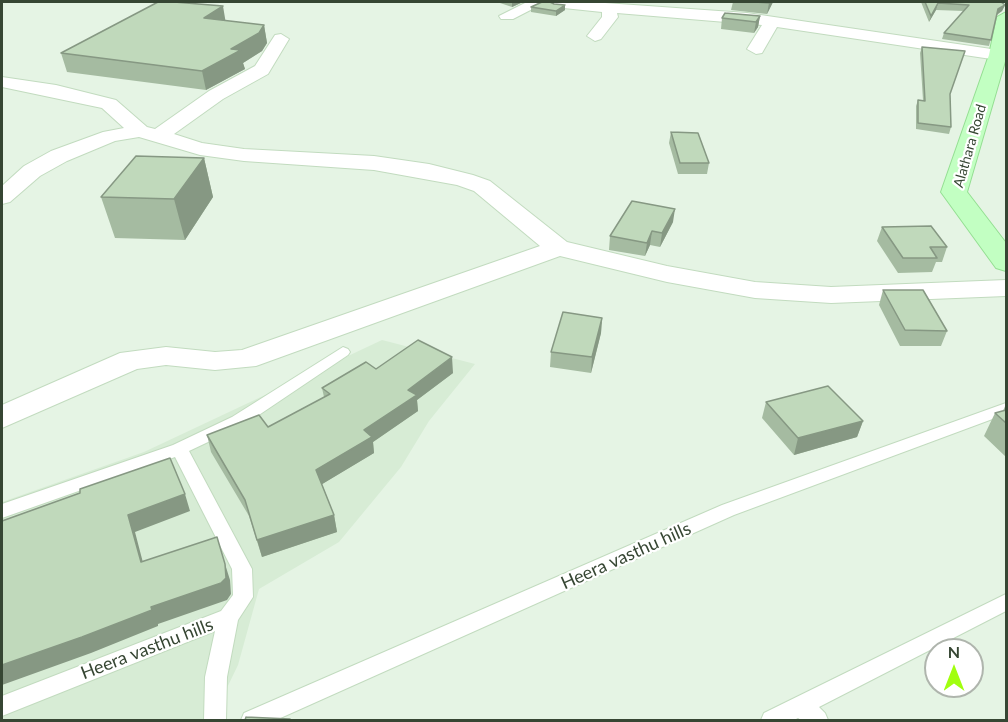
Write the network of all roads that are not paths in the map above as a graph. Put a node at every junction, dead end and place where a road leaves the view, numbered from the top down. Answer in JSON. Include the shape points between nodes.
{"nodes":[{"id":1,"x":538,"y":2,"type":"edge"},
{"id":2,"x":554,"y":2,"type":"edge"},
{"id":3,"x":609,"y":8,"type":"junction"},
{"id":4,"x":507,"y":16,"type":"dead end"},
{"id":5,"x":1006,"y":17,"type":"edge"},
{"id":6,"x":772,"y":21,"type":"junction"},
{"id":7,"x":595,"y":36,"type":"dead end"},
{"id":8,"x":281,"y":39,"type":"dead end"},
{"id":9,"x":756,"y":49,"type":"dead end"},
{"id":10,"x":998,"y":56,"type":"junction"},
{"id":11,"x":2,"y":82,"type":"edge"},
{"id":12,"x":149,"y":134,"type":"junction"},
{"id":13,"x":225,"y":152,"type":"junction"},
{"id":14,"x":209,"y":170,"type":"dead end"},
{"id":15,"x":2,"y":197,"type":"edge"},
{"id":16,"x":558,"y":248,"type":"junction"},
{"id":17,"x":1006,"y":262,"type":"edge"},
{"id":18,"x":1006,"y":288,"type":"edge"},
{"id":19,"x":342,"y":352,"type":"dead end"},
{"id":20,"x":1006,"y":408,"type":"edge"},
{"id":21,"x":2,"y":417,"type":"edge"},
{"id":22,"x":179,"y":450,"type":"junction"},
{"id":23,"x":2,"y":510,"type":"edge"},
{"id":24,"x":1006,"y":602,"type":"edge"},
{"id":25,"x":228,"y":617,"type":"junction"},
{"id":26,"x":2,"y":706,"type":"edge"},
{"id":27,"x":809,"y":713,"type":"edge"},
{"id":28,"x":214,"y":720,"type":"edge"},
{"id":29,"x":252,"y":720,"type":"edge"},
{"id":30,"x":772,"y":720,"type":"edge"}],
"edges":[{"from":1,"to":4,"type":"street"},
{"from":2,"to":3,"type":"street"},
{"from":3,"to":6,"type":"street"},
{"from":3,"to":7,"type":"street","via":[[610,17]]},
{"from":5,"to":10,"type":"street","name":"Alathara Road"},
{"from":6,"to":9,"type":"street"},
{"from":6,"to":10,"type":"street"},
{"from":8,"to":12,"type":"street","via":[[262,70]]},
{"from":10,"to":17,"type":"street","name":"Alathara Road","via":[[954,192]]},
{"from":11,"to":12,"type":"street","via":[[109,104]]},
{"from":12,"to":13,"type":"street"},
{"from":12,"to":15,"type":"street","via":[[110,136],[59,156],[32,171]]},
{"from":13,"to":14,"type":"street"},
{"from":13,"to":16,"type":"street","via":[[374,163],[465,180],[482,186]]},
{"from":16,"to":18,"type":"street","via":[[755,291],[831,295]]},
{"from":16,"to":21,"type":"street","via":[[245,359],[215,361],[166,356],[131,360]]},
{"from":19,"to":22,"type":"lane","via":[[238,421]]},
{"from":20,"to":29,"type":"lane","name":"Heera vasthu hills","via":[[728,510]]},
{"from":22,"to":23,"type":"lane"},
{"from":22,"to":25,"type":"lane","via":[[242,569],[243,597]]},
{"from":24,"to":27,"type":"lane"},
{"from":25,"to":26,"type":"lane","name":"Heera vasthu hills"},
{"from":25,"to":28,"type":"lane","name":"Heera vasthu hills","via":[[216,677]]},
{"from":27,"to":30,"type":"lane"}]}
